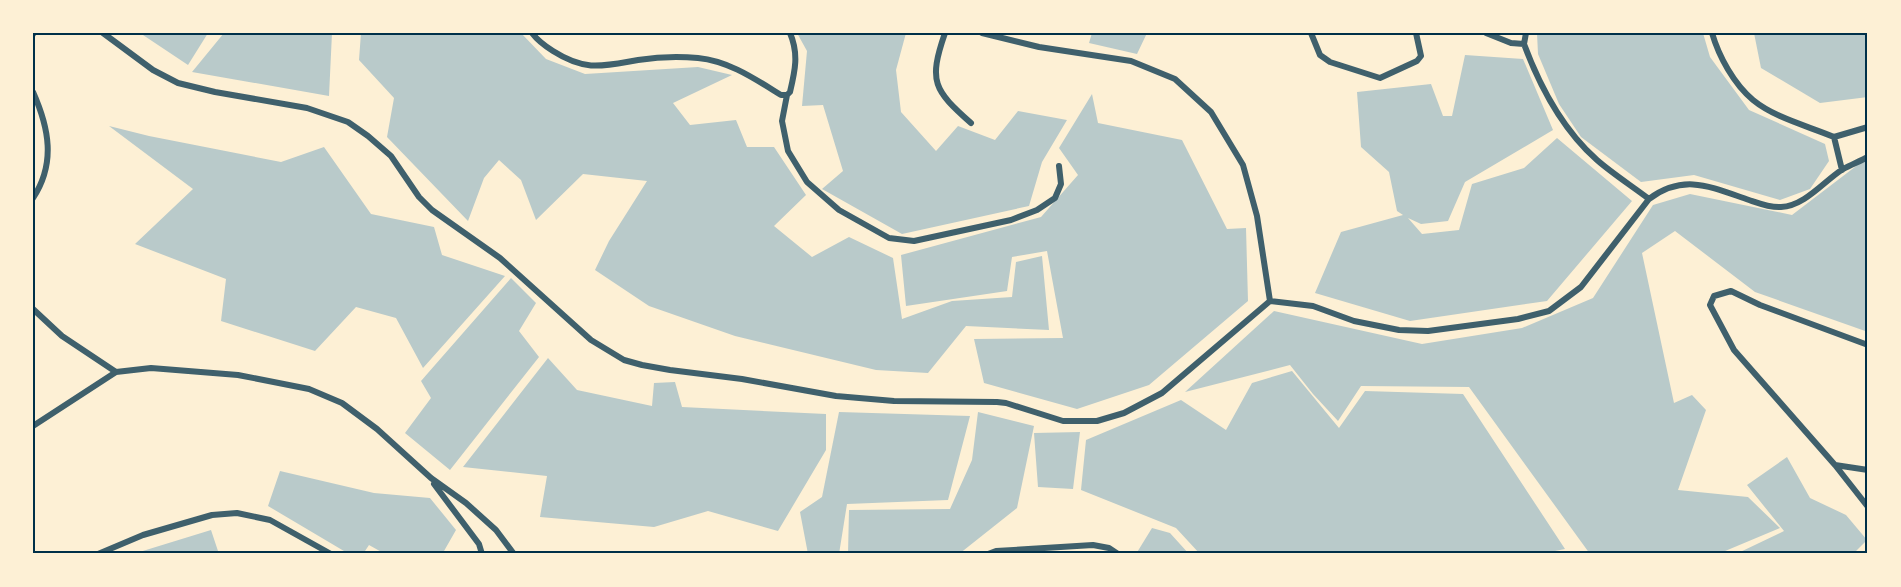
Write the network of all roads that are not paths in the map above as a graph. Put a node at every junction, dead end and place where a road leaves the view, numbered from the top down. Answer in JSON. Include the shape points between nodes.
{"nodes":[{"id":1,"x":103,"y":33,"type":"edge"},
{"id":2,"x":532,"y":33,"type":"edge"},
{"id":3,"x":790,"y":33,"type":"edge"},
{"id":4,"x":945,"y":33,"type":"edge"},
{"id":5,"x":1311,"y":33,"type":"edge"},
{"id":6,"x":1416,"y":33,"type":"edge"},
{"id":7,"x":1486,"y":33,"type":"edge"},
{"id":8,"x":1526,"y":33,"type":"edge"},
{"id":9,"x":1712,"y":33,"type":"edge"},
{"id":10,"x":986,"y":34,"type":"edge"},
{"id":11,"x":1524,"y":44,"type":"junction"},
{"id":12,"x":33,"y":92,"type":"edge"},
{"id":13,"x":787,"y":95,"type":"junction"},
{"id":14,"x":971,"y":123,"type":"dead end"},
{"id":15,"x":1868,"y":127,"type":"edge"},
{"id":16,"x":1834,"y":137,"type":"junction"},
{"id":17,"x":1868,"y":157,"type":"edge"},
{"id":18,"x":1059,"y":166,"type":"dead end"},
{"id":19,"x":1842,"y":170,"type":"junction"},
{"id":20,"x":35,"y":188,"type":"edge"},
{"id":21,"x":33,"y":198,"type":"edge"},
{"id":22,"x":1649,"y":199,"type":"junction"},
{"id":23,"x":1270,"y":301,"type":"junction"},
{"id":24,"x":33,"y":309,"type":"edge"},
{"id":25,"x":1868,"y":345,"type":"edge"},
{"id":26,"x":116,"y":372,"type":"junction"},
{"id":27,"x":35,"y":423,"type":"edge"},
{"id":28,"x":1835,"y":465,"type":"junction"},
{"id":29,"x":1868,"y":470,"type":"edge"},
{"id":30,"x":430,"y":478,"type":"junction"},
{"id":31,"x":1868,"y":507,"type":"edge"},
{"id":32,"x":98,"y":554,"type":"edge"},
{"id":33,"x":331,"y":554,"type":"edge"},
{"id":34,"x":482,"y":554,"type":"edge"},
{"id":35,"x":514,"y":554,"type":"edge"},
{"id":36,"x":988,"y":554,"type":"edge"},
{"id":37,"x":1118,"y":554,"type":"edge"}],
"edges":[{"from":1,"to":23,"type":"street","via":[[153,70],[178,83],[307,108],[348,122],[391,156],[432,210],[500,258],[591,340],[624,360],[642,365],[836,396],[997,402],[1063,421],[1096,421],[1124,413],[1162,393]]},
{"from":2,"to":13,"type":"street","via":[[551,50],[580,63],[598,67],[660,58],[698,58],[736,68]]},
{"from":3,"to":13,"type":"street","via":[[796,67]]},
{"from":4,"to":14,"type":"street","via":[[936,59],[937,83],[944,99]]},
{"from":5,"to":6,"type":"street","via":[[1320,55],[1330,62],[1380,78],[1421,56]]},
{"from":7,"to":11,"type":"street"},
{"from":8,"to":11,"type":"street"},
{"from":9,"to":16,"type":"street","via":[[1733,77],[1754,100],[1781,116]]},
{"from":10,"to":23,"type":"street","via":[[1039,47],[1131,61],[1175,79],[1211,112],[1243,165],[1257,216]]},
{"from":11,"to":22,"type":"street","via":[[1543,89],[1566,125],[1596,159]]},
{"from":12,"to":20,"type":"street","via":[[46,125],[48,157],[47,170]]},
{"from":13,"to":18,"type":"street","via":[[782,121],[788,151],[807,182],[839,210],[889,238],[914,242],[1011,220],[1037,210],[1055,198],[1061,184]]},
{"from":15,"to":16,"type":"street"},
{"from":16,"to":19,"type":"street"},
{"from":17,"to":19,"type":"street"},
{"from":19,"to":22,"type":"street","via":[[1811,194],[1780,207],[1692,183],[1669,187]]},
{"from":20,"to":21,"type":"street"},
{"from":22,"to":23,"type":"street","via":[[1581,287],[1549,311],[1518,320],[1428,332],[1399,330],[1354,321],[1313,306]]},
{"from":24,"to":26,"type":"street","via":[[62,336]]},
{"from":25,"to":28,"type":"street","via":[[1731,291],[1714,296],[1710,305],[1734,350]]},
{"from":26,"to":27,"type":"street"},
{"from":26,"to":30,"type":"street","via":[[151,368],[238,375],[309,389],[342,403]]},
{"from":28,"to":29,"type":"street"},
{"from":28,"to":31,"type":"street"},
{"from":30,"to":34,"type":"street","via":[[479,544]]},
{"from":30,"to":35,"type":"street","via":[[481,516]]},
{"from":32,"to":33,"type":"street","via":[[163,529],[212,515],[237,513],[270,520]]},
{"from":36,"to":37,"type":"street","via":[[1093,544]]}]}
